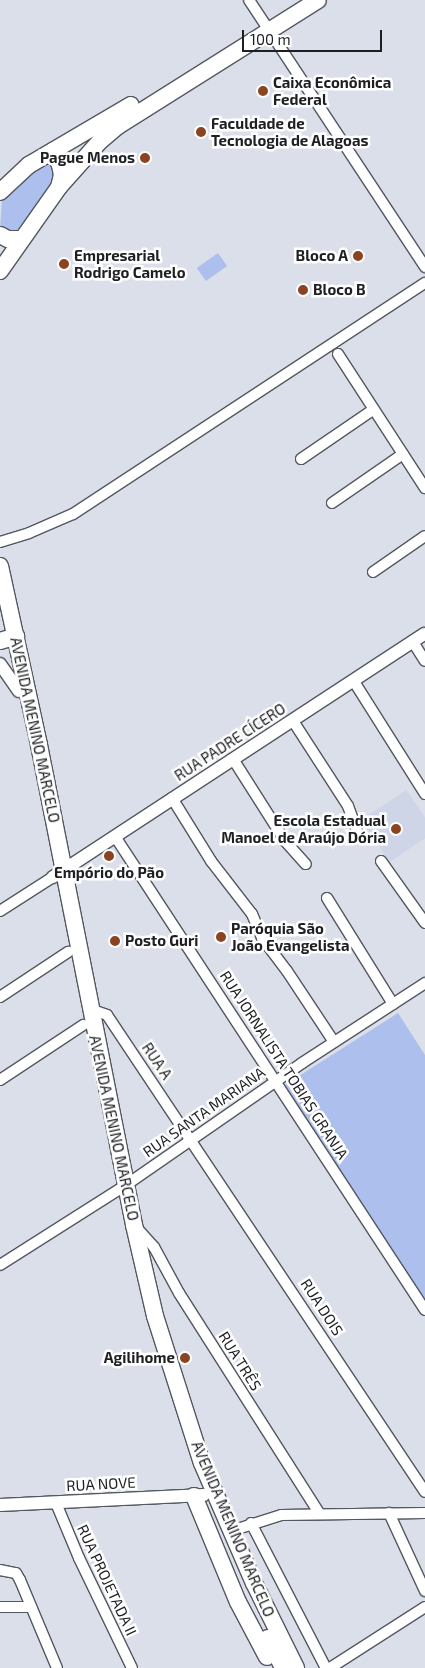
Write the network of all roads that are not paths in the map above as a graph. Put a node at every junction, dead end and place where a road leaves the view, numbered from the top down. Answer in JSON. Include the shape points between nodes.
{"nodes":[{"id":1,"x":249,"y":0,"type":"edge"},
{"id":2,"x":301,"y":0,"type":"edge"},
{"id":3,"x":318,"y":0,"type":"edge"},
{"id":4,"x":267,"y":27,"type":"junction"},
{"id":5,"x":53,"y":151,"type":"junction"},
{"id":6,"x":59,"y":187,"type":"junction"},
{"id":7,"x":2,"y":189,"type":"edge"},
{"id":8,"x":0,"y":236,"type":"edge"},
{"id":9,"x":22,"y":239,"type":"junction"},
{"id":10,"x":425,"y":267,"type":"edge"},
{"id":11,"x":0,"y":271,"type":"edge"},
{"id":12,"x":425,"y":283,"type":"edge"},
{"id":13,"x":338,"y":354,"type":"dead end"},
{"id":14,"x":374,"y":409,"type":"junction"},
{"id":15,"x":403,"y":454,"type":"junction"},
{"id":16,"x":301,"y":459,"type":"dead end"},
{"id":17,"x":425,"y":488,"type":"edge"},
{"id":18,"x":332,"y":504,"type":"dead end"},
{"id":19,"x":425,"y":536,"type":"edge"},
{"id":20,"x":0,"y":542,"type":"edge"},
{"id":21,"x":0,"y":566,"type":"edge"},
{"id":22,"x":373,"y":572,"type":"dead end"},
{"id":23,"x":0,"y":602,"type":"edge"},
{"id":24,"x":425,"y":634,"type":"edge"},
{"id":25,"x":8,"y":639,"type":"edge"},
{"id":26,"x":413,"y":642,"type":"junction"},
{"id":27,"x":425,"y":661,"type":"edge"},
{"id":28,"x":0,"y":664,"type":"edge"},
{"id":29,"x":353,"y":680,"type":"junction"},
{"id":30,"x":19,"y":691,"type":"junction"},
{"id":31,"x":293,"y":721,"type":"junction"},
{"id":32,"x":233,"y":759,"type":"junction"},
{"id":33,"x":425,"y":793,"type":"edge"},
{"id":34,"x":172,"y":798,"type":"junction"},
{"id":35,"x":357,"y":831,"type":"dead end"},
{"id":36,"x":116,"y":838,"type":"junction"},
{"id":37,"x":381,"y":861,"type":"dead end"},
{"id":38,"x":306,"y":864,"type":"dead end"},
{"id":39,"x":58,"y":874,"type":"junction"},
{"id":40,"x":327,"y":898,"type":"dead end"},
{"id":41,"x":0,"y":911,"type":"edge"},
{"id":42,"x":425,"y":923,"type":"edge"},
{"id":43,"x":68,"y":952,"type":"junction"},
{"id":44,"x":425,"y":983,"type":"edge"},
{"id":45,"x":0,"y":997,"type":"edge"},
{"id":46,"x":393,"y":1004,"type":"junction"},
{"id":47,"x":90,"y":1009,"type":"junction"},
{"id":48,"x":83,"y":1025,"type":"junction"},
{"id":49,"x":334,"y":1042,"type":"junction"},
{"id":50,"x":0,"y":1080,"type":"edge"},
{"id":51,"x":275,"y":1082,"type":"junction"},
{"id":52,"x":192,"y":1140,"type":"junction"},
{"id":53,"x":121,"y":1187,"type":"junction"},
{"id":54,"x":134,"y":1225,"type":"junction"},
{"id":55,"x":0,"y":1265,"type":"edge"},
{"id":56,"x":425,"y":1310,"type":"edge"},
{"id":57,"x":425,"y":1492,"type":"edge"},
{"id":58,"x":199,"y":1495,"type":"junction"},
{"id":59,"x":56,"y":1503,"type":"junction"},
{"id":60,"x":0,"y":1505,"type":"edge"},
{"id":61,"x":390,"y":1513,"type":"junction"},
{"id":62,"x":320,"y":1514,"type":"junction"},
{"id":63,"x":425,"y":1514,"type":"edge"},
{"id":64,"x":251,"y":1523,"type":"junction"},
{"id":65,"x":231,"y":1531,"type":"junction"},
{"id":66,"x":236,"y":1567,"type":"junction"},
{"id":67,"x":0,"y":1570,"type":"edge"},
{"id":68,"x":233,"y":1590,"type":"junction"},
{"id":69,"x":425,"y":1591,"type":"edge"},
{"id":70,"x":31,"y":1607,"type":"junction"},
{"id":71,"x":425,"y":1607,"type":"edge"},
{"id":72,"x":0,"y":1608,"type":"edge"},
{"id":73,"x":58,"y":1668,"type":"edge"},
{"id":74,"x":132,"y":1668,"type":"edge"},
{"id":75,"x":273,"y":1668,"type":"edge"},
{"id":76,"x":283,"y":1668,"type":"edge"},
{"id":77,"x":296,"y":1668,"type":"edge"},
{"id":78,"x":326,"y":1668,"type":"edge"},
{"id":79,"x":330,"y":1668,"type":"edge"}],
"edges":[{"from":1,"to":4,"type":"street"},
{"from":2,"to":4,"type":"main road"},
{"from":3,"to":4,"type":"main road"},
{"from":4,"to":5,"type":"main road"},
{"from":4,"to":6,"type":"main road","via":[[118,126],[100,141]]},
{"from":4,"to":10,"type":"street"},
{"from":5,"to":6,"type":"main road","via":[[60,165]]},
{"from":5,"to":7,"type":"main road","via":[[29,165]]},
{"from":6,"to":9,"type":"main road"},
{"from":8,"to":9,"type":"main road"},
{"from":9,"to":11,"type":"main road"},
{"from":12,"to":20,"type":"street","via":[[73,514]]},
{"from":13,"to":14,"type":"street"},
{"from":14,"to":15,"type":"street"},
{"from":14,"to":16,"type":"street"},
{"from":15,"to":17,"type":"street"},
{"from":15,"to":18,"type":"street"},
{"from":19,"to":22,"type":"street"},
{"from":21,"to":25,"type":"main road","name":"AVENIDA MENINO MARCELO"},
{"from":23,"to":25,"type":"main road","name":"AVENIDA MENINO MARCELO"},
{"from":24,"to":26,"type":"street","name":"RUA PADRE CÍCERO"},
{"from":25,"to":30,"type":"main road","name":"AVENIDA MENINO MARCELO"},
{"from":25,"to":39,"type":"main road","name":"AVENIDA MENINO MARCELO"},
{"from":26,"to":27,"type":"street"},
{"from":26,"to":29,"type":"street","name":"RUA PADRE CÍCERO"},
{"from":28,"to":30,"type":"street"},
{"from":29,"to":31,"type":"street","name":"RUA PADRE CÍCERO"},
{"from":29,"to":33,"type":"street"},
{"from":30,"to":39,"type":"main road","name":"AVENIDA MENINO MARCELO"},
{"from":31,"to":32,"type":"street","name":"RUA PADRE CÍCERO"},
{"from":31,"to":35,"type":"street","via":[[348,806]]},
{"from":32,"to":34,"type":"street","name":"RUA PADRE CÍCERO"},
{"from":32,"to":38,"type":"street","via":[[285,841]]},
{"from":34,"to":36,"type":"street","name":"RUA PADRE CÍCERO"},
{"from":34,"to":49,"type":"street"},
{"from":36,"to":39,"type":"street","name":"RUA PADRE CÍCERO"},
{"from":36,"to":51,"type":"street","name":"RUA JORNALISTA TOBIAS GRANJA"},
{"from":37,"to":42,"type":"street"},
{"from":39,"to":41,"type":"street"},
{"from":39,"to":43,"type":"main road","name":"AVENIDA MENINO MARCELO"},
{"from":39,"to":47,"type":"main road","name":"AVENIDA MENINO MARCELO"},
{"from":40,"to":46,"type":"street"},
{"from":43,"to":45,"type":"street"},
{"from":43,"to":48,"type":"main road","name":"AVENIDA MENINO MARCELO"},
{"from":44,"to":46,"type":"street","name":"RUA SANTA MARIANA"},
{"from":46,"to":49,"type":"street","name":"RUA SANTA MARIANA"},
{"from":47,"to":52,"type":"street","name":"RUA A","via":[[107,1015]]},
{"from":47,"to":53,"type":"main road","name":"AVENIDA MENINO MARCELO"},
{"from":48,"to":50,"type":"street"},
{"from":48,"to":53,"type":"main road","name":"AVENIDA MENINO MARCELO"},
{"from":49,"to":51,"type":"street","name":"RUA SANTA MARIANA"},
{"from":51,"to":52,"type":"street","name":"RUA SANTA MARIANA"},
{"from":51,"to":56,"type":"street","name":"RUA JORNALISTA TOBIAS GRANJA"},
{"from":52,"to":53,"type":"street","name":"RUA SANTA MARIANA"},
{"from":52,"to":57,"type":"street","name":"RUA DOIS"},
{"from":53,"to":54,"type":"main road","name":"AVENIDA MENINO MARCELO"},
{"from":53,"to":55,"type":"street","name":"RUA SANTA MARIANA"},
{"from":53,"to":58,"type":"main road","name":"AVENIDA MENINO MARCELO","via":[[155,1353]]},
{"from":54,"to":62,"type":"street","name":"RUA TRÊS","via":[[154,1247],[179,1293]]},
{"from":54,"to":65,"type":"main road","name":"AVENIDA MENINO MARCELO","via":[[155,1316],[183,1407]]},
{"from":58,"to":59,"type":"street","name":"RUA NOVE"},
{"from":58,"to":66,"type":"main road","name":"AVENIDA MENINO MARCELO"},
{"from":58,"to":68,"type":"main road"},
{"from":59,"to":60,"type":"street","name":"RUA NOVE"},
{"from":59,"to":74,"type":"street","name":"RUA PROJETADA II"},
{"from":61,"to":62,"type":"street"},
{"from":61,"to":63,"type":"street"},
{"from":61,"to":69,"type":"street"},
{"from":62,"to":64,"type":"street","via":[[272,1516]]},
{"from":64,"to":65,"type":"street"},
{"from":64,"to":78,"type":"street"},
{"from":65,"to":77,"type":"main road","name":"AVENIDA MENINO MARCELO"},
{"from":66,"to":68,"type":"main road"},
{"from":66,"to":76,"type":"main road","name":"AVENIDA MENINO MARCELO"},
{"from":67,"to":70,"type":"street","via":[[16,1573]]},
{"from":68,"to":75,"type":"main road"},
{"from":70,"to":72,"type":"street"},
{"from":70,"to":73,"type":"street"},
{"from":71,"to":79,"type":"street"}]}
